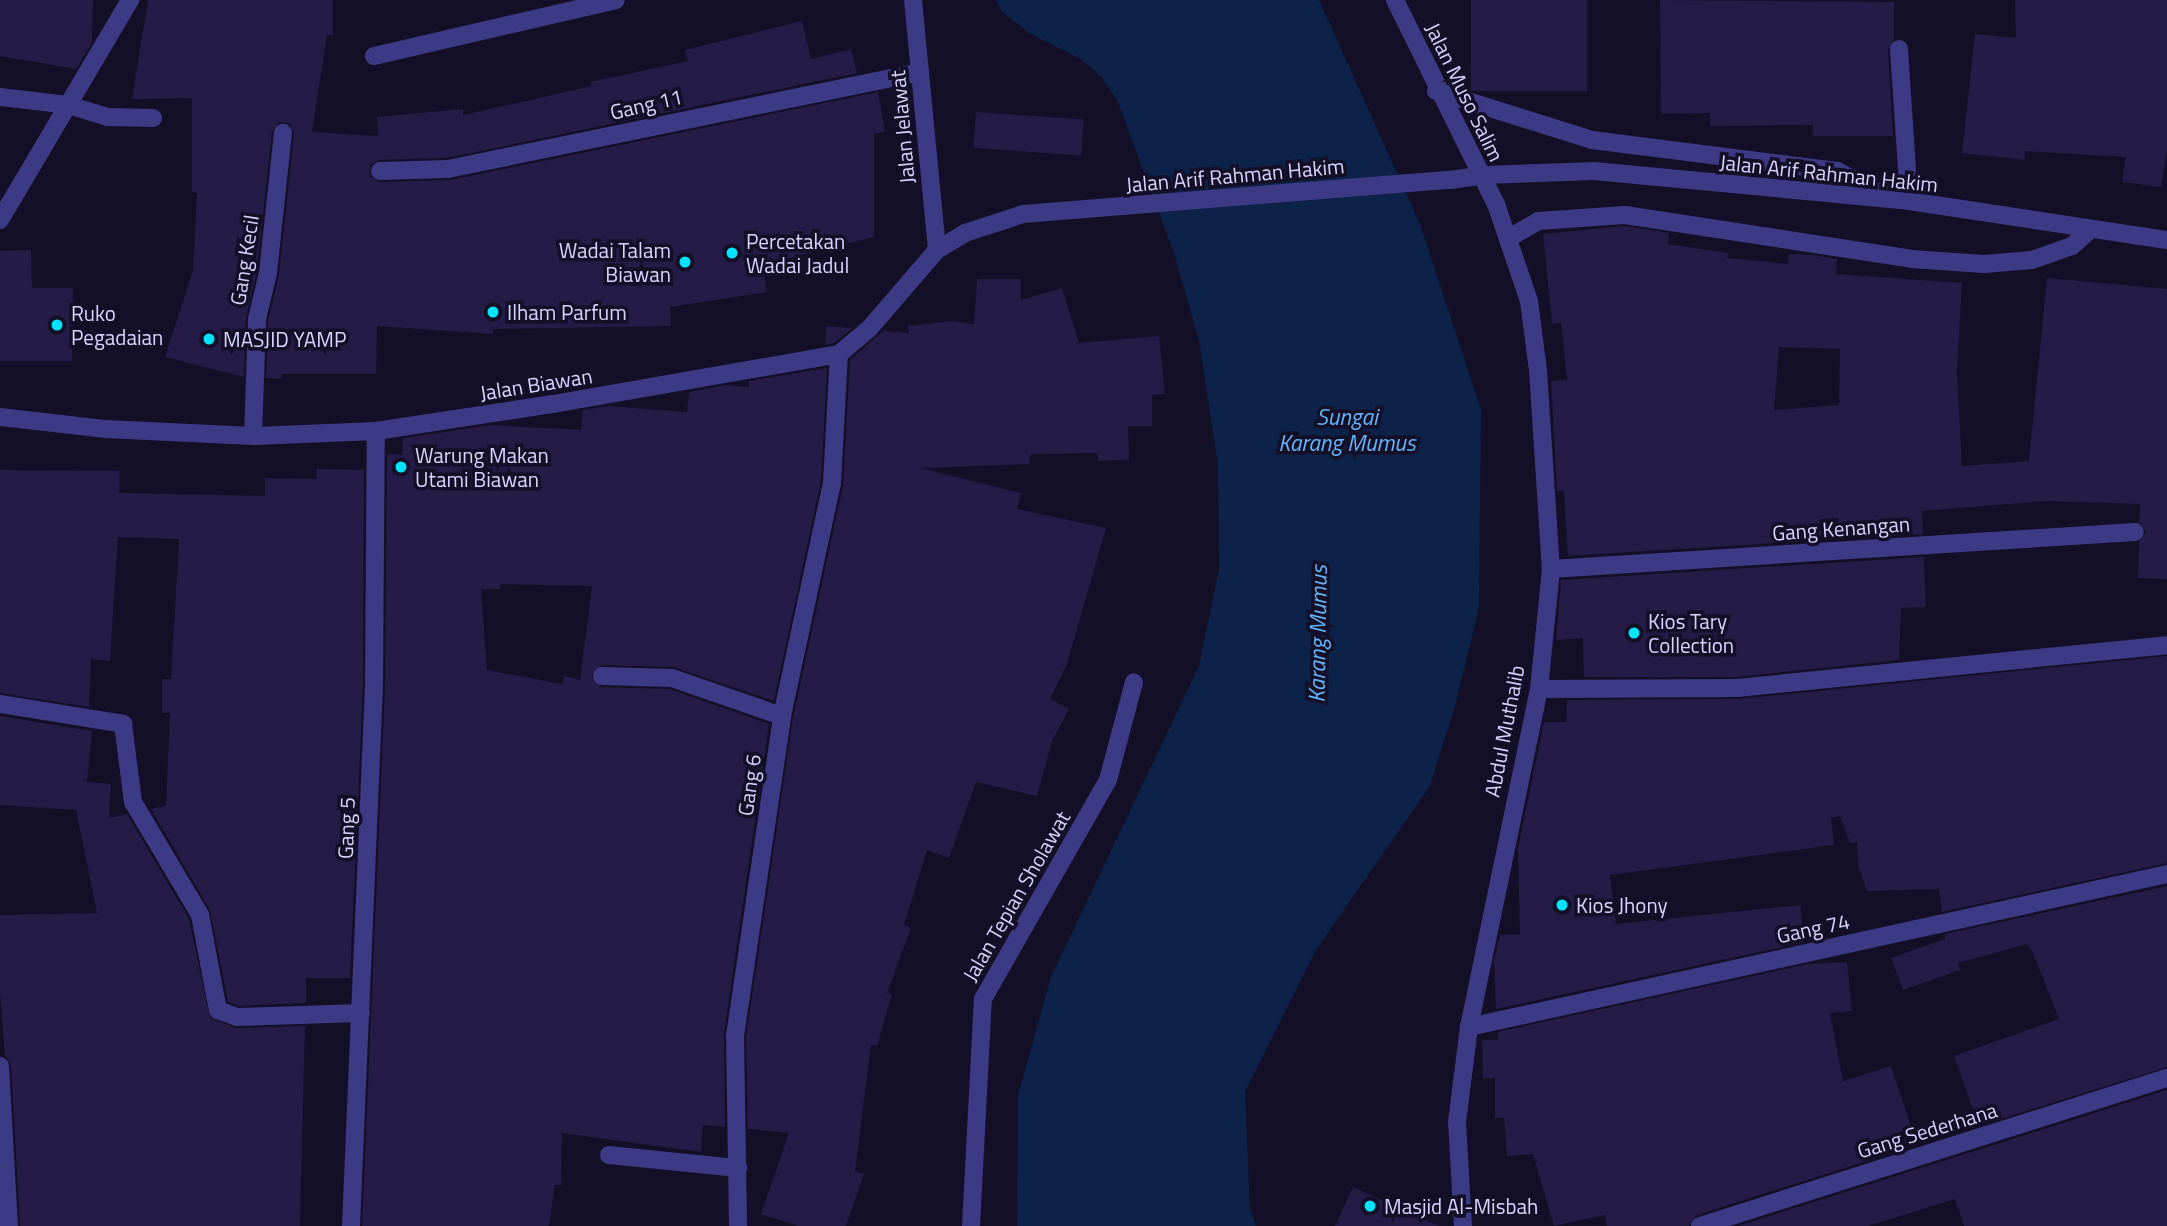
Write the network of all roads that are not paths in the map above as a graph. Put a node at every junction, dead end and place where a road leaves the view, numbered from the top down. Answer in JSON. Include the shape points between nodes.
{"nodes":[{"id":1,"x":130,"y":0,"type":"edge"},
{"id":2,"x":616,"y":0,"type":"edge"},
{"id":3,"x":914,"y":0,"type":"edge"},
{"id":4,"x":1395,"y":0,"type":"edge"},
{"id":5,"x":1899,"y":49,"type":"dead end"},
{"id":6,"x":374,"y":56,"type":"dead end"},
{"id":7,"x":920,"y":72,"type":"junction"},
{"id":8,"x":1436,"y":91,"type":"junction"},
{"id":9,"x":0,"y":97,"type":"edge"},
{"id":10,"x":68,"y":105,"type":"junction"},
{"id":11,"x":153,"y":118,"type":"dead end"},
{"id":12,"x":283,"y":133,"type":"dead end"},
{"id":13,"x":380,"y":171,"type":"dead end"},
{"id":14,"x":1903,"y":201,"type":"junction"},
{"id":15,"x":1496,"y":204,"type":"joint"},
{"id":16,"x":0,"y":220,"type":"edge"},
{"id":17,"x":2091,"y":229,"type":"junction"},
{"id":18,"x":1509,"y":238,"type":"junction"},
{"id":19,"x":2167,"y":240,"type":"edge"},
{"id":20,"x":937,"y":250,"type":"junction"},
{"id":21,"x":839,"y":354,"type":"junction"},
{"id":22,"x":0,"y":417,"type":"edge"},
{"id":23,"x":376,"y":431,"type":"junction"},
{"id":24,"x":253,"y":436,"type":"junction"},
{"id":25,"x":2135,"y":532,"type":"dead end"},
{"id":26,"x":1551,"y":569,"type":"junction"},
{"id":27,"x":2167,"y":645,"type":"edge"},
{"id":28,"x":602,"y":676,"type":"dead end"},
{"id":29,"x":1134,"y":682,"type":"dead end"},
{"id":30,"x":1539,"y":689,"type":"junction"},
{"id":31,"x":0,"y":704,"type":"edge"},
{"id":32,"x":782,"y":716,"type":"junction"},
{"id":33,"x":2167,"y":874,"type":"edge"},
{"id":34,"x":361,"y":1013,"type":"junction"},
{"id":35,"x":1469,"y":1027,"type":"junction"},
{"id":36,"x":0,"y":1066,"type":"edge"},
{"id":37,"x":2167,"y":1078,"type":"edge"},
{"id":38,"x":609,"y":1155,"type":"dead end"},
{"id":39,"x":738,"y":1168,"type":"junction"},
{"id":40,"x":9,"y":1226,"type":"edge"},
{"id":41,"x":351,"y":1226,"type":"edge"},
{"id":42,"x":738,"y":1226,"type":"edge"},
{"id":43,"x":971,"y":1226,"type":"edge"},
{"id":44,"x":1463,"y":1226,"type":"edge"},
{"id":45,"x":1700,"y":1226,"type":"edge"}],
"edges":[{"from":1,"to":10,"type":"street"},
{"from":2,"to":6,"type":"street"},
{"from":3,"to":7,"type":"street","name":"Jalan Jelawat"},
{"from":4,"to":8,"type":"street","name":"Jalan Muso Salim"},
{"from":5,"to":14,"type":"street"},
{"from":7,"to":13,"type":"street","name":"Gang 11","via":[[448,169]]},
{"from":7,"to":20,"type":"street","name":"Jalan Jelawat"},
{"from":8,"to":14,"type":"street","via":[[1592,139],[1837,171]]},
{"from":8,"to":15,"type":"street","name":"Jalan Muso Salim"},
{"from":9,"to":10,"type":"street"},
{"from":10,"to":11,"type":"street","via":[[108,117]]},
{"from":10,"to":16,"type":"street"},
{"from":12,"to":24,"type":"street","name":"Gang Kecil","via":[[268,273],[257,319]]},
{"from":14,"to":17,"type":"street","name":"Jalan Arif Rahman Hakim"},
{"from":14,"to":20,"type":"street","name":"Jalan Arif Rahman Hakim","bridge":true,"via":[[1856,200],[1594,171],[1534,170],[1023,214],[965,233]]},
{"from":15,"to":18,"type":"street","name":"Abdul Muthalib"},
{"from":17,"to":18,"type":"street","via":[[2072,246],[2032,260],[1984,264],[1911,260],[1625,215],[1547,220]]},
{"from":17,"to":19,"type":"street","name":"Jalan Arif Rahman Hakim"},
{"from":18,"to":26,"type":"street","name":"Abdul Muthalib","via":[[1529,301],[1538,370]]},
{"from":20,"to":21,"type":"street","via":[[869,329]]},
{"from":21,"to":23,"type":"street","name":"Jalan Biawan"},
{"from":21,"to":32,"type":"street","name":"Gang 6","via":[[832,483]]},
{"from":22,"to":24,"type":"street","name":"Jalan Biawan","via":[[106,429]]},
{"from":23,"to":24,"type":"street","name":"Jalan Biawan"},
{"from":23,"to":34,"type":"street","name":"Gang 5","via":[[374,687]]},
{"from":25,"to":26,"type":"street","name":"Gang Kenangan"},
{"from":26,"to":30,"type":"street","name":"Abdul Muthalib"},
{"from":27,"to":30,"type":"street","via":[[1737,688]]},
{"from":28,"to":32,"type":"street","via":[[672,678]]},
{"from":29,"to":43,"type":"street","name":"Jalan Tepian Sholawat","via":[[1108,780],[983,999]]},
{"from":30,"to":35,"type":"street","name":"Abdul Muthalib"},
{"from":31,"to":34,"type":"street","via":[[122,724],[133,802],[200,915],[218,1010],[237,1017]]},
{"from":32,"to":39,"type":"street","name":"Gang 6","via":[[735,1036]]},
{"from":33,"to":35,"type":"street","name":"Gang 74"},
{"from":34,"to":41,"type":"street","name":"Gang 5"},
{"from":35,"to":44,"type":"street","name":"Abdul Muthalib","via":[[1457,1122]]},
{"from":36,"to":40,"type":"street"},
{"from":37,"to":45,"type":"street","name":"Gang Sederhana"},
{"from":38,"to":39,"type":"street"},
{"from":39,"to":42,"type":"street","name":"Gang 6"}]}
